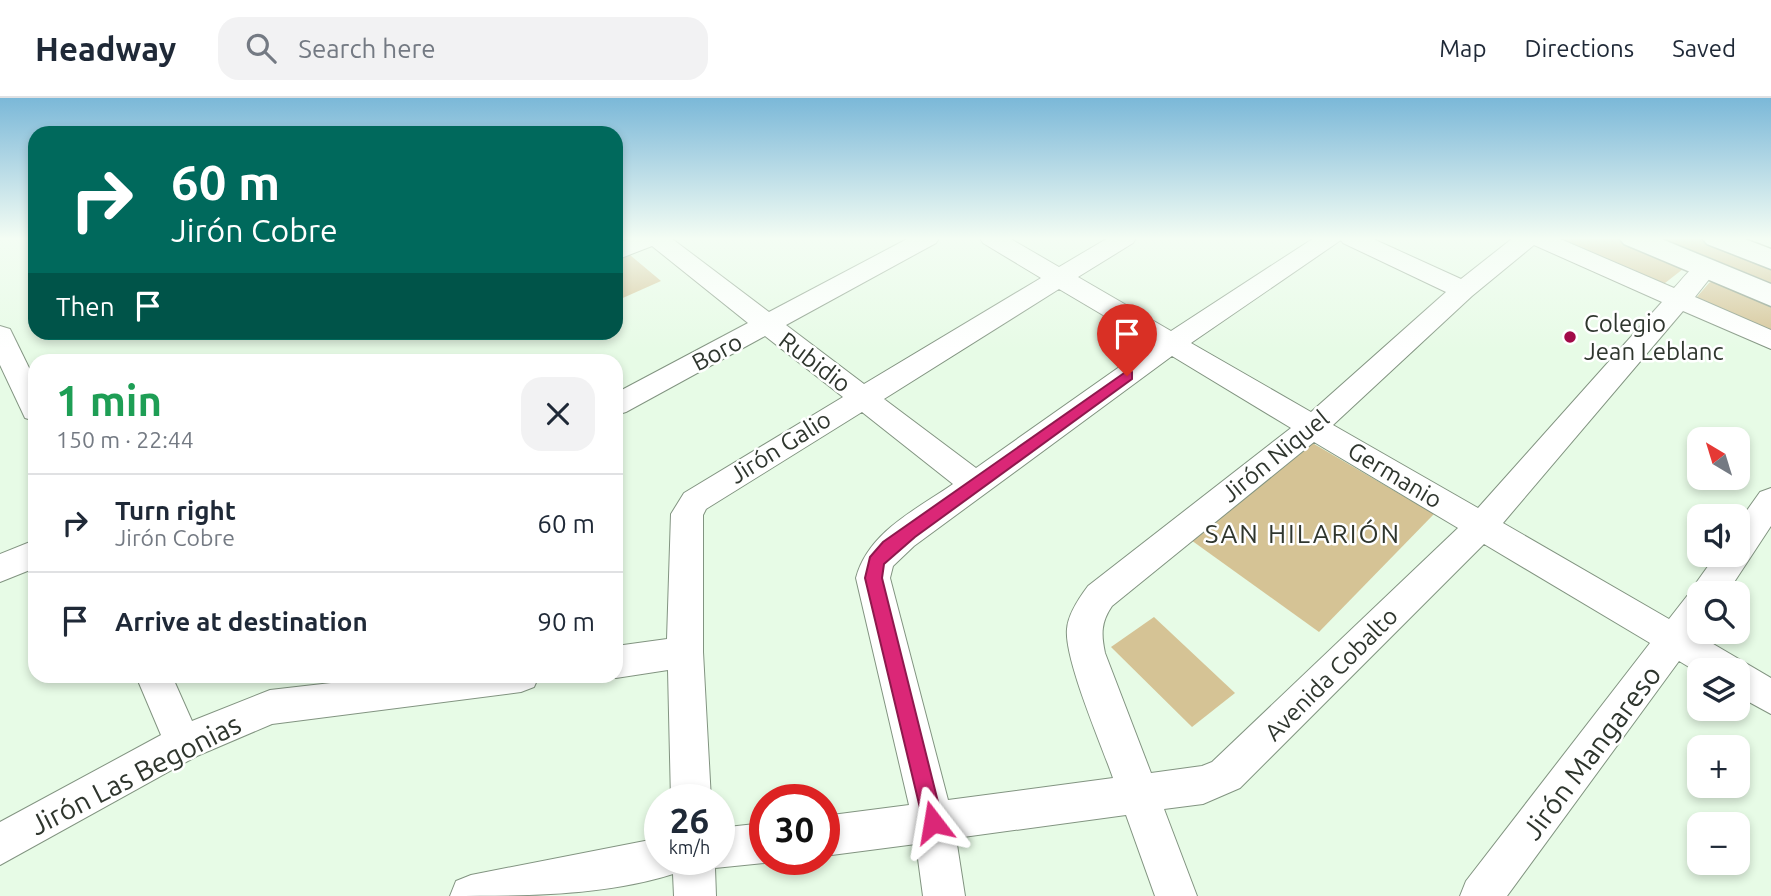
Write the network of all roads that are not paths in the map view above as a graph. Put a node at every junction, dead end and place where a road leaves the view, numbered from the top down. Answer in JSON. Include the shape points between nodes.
{"nodes":[{"id":1,"x":702,"y":275,"type":"edge"},
{"id":2,"x":859,"y":275,"type":"edge"},
{"id":3,"x":1053,"y":275,"type":"edge"},
{"id":4,"x":1063,"y":275,"type":"edge"},
{"id":5,"x":1274,"y":275,"type":"edge"},
{"id":6,"x":1431,"y":275,"type":"edge"},
{"id":7,"x":1481,"y":275,"type":"edge"},
{"id":8,"x":1624,"y":275,"type":"edge"},
{"id":9,"x":1700,"y":275,"type":"edge"},
{"id":10,"x":1723,"y":275,"type":"edge"},
{"id":11,"x":1058,"y":278,"type":"junction"},
{"id":12,"x":1463,"y":290,"type":"junction"},
{"id":13,"x":1771,"y":296,"type":"edge"},
{"id":14,"x":1679,"y":299,"type":"junction"},
{"id":15,"x":767,"y":326,"type":"junction"},
{"id":16,"x":0,"y":335,"type":"edge"},
{"id":17,"x":1771,"y":340,"type":"edge"},
{"id":18,"x":1170,"y":344,"type":"junction"},
{"id":19,"x":28,"y":396,"type":"edge"},
{"id":20,"x":861,"y":397,"type":"junction"},
{"id":21,"x":623,"y":401,"type":"edge"},
{"id":22,"x":1314,"y":426,"type":"junction"},
{"id":23,"x":976,"y":485,"type":"junction"},
{"id":24,"x":1771,"y":500,"type":"edge"},
{"id":25,"x":1481,"y":526,"type":"junction"},
{"id":26,"x":1750,"y":531,"type":"edge"},
{"id":27,"x":28,"y":556,"type":"edge"},
{"id":28,"x":0,"y":569,"type":"edge"},
{"id":29,"x":1687,"y":624,"type":"edge"},
{"id":30,"x":1676,"y":640,"type":"junction"},
{"id":31,"x":685,"y":652,"type":"junction"},
{"id":32,"x":1706,"y":658,"type":"edge"},
{"id":33,"x":623,"y":661,"type":"edge"},
{"id":34,"x":158,"y":683,"type":"edge"},
{"id":35,"x":402,"y":683,"type":"edge"},
{"id":36,"x":1750,"y":684,"type":"edge"},
{"id":37,"x":304,"y":689,"type":"edge"},
{"id":38,"x":1771,"y":697,"type":"edge"},
{"id":39,"x":183,"y":743,"type":"junction"},
{"id":40,"x":690,"y":784,"type":"edge"},
{"id":41,"x":1141,"y":794,"type":"junction"},
{"id":42,"x":933,"y":822,"type":"junction"},
{"id":43,"x":840,"y":834,"type":"edge"},
{"id":44,"x":0,"y":845,"type":"edge"},
{"id":45,"x":644,"y":862,"type":"edge"},
{"id":46,"x":694,"y":875,"type":"edge"},
{"id":47,"x":471,"y":896,"type":"edge"},
{"id":48,"x":695,"y":896,"type":"edge"},
{"id":49,"x":944,"y":896,"type":"edge"},
{"id":50,"x":1176,"y":896,"type":"edge"},
{"id":51,"x":1481,"y":896,"type":"edge"}],
"edges":[{"from":1,"to":15,"type":"street","name":"Rubidio"},
{"from":2,"to":15,"type":"street","name":"Boro"},
{"from":3,"to":11,"type":"street","name":"Germanio"},
{"from":4,"to":11,"type":"street","name":"Jirón Galio"},
{"from":5,"to":18,"type":"street"},
{"from":6,"to":12,"type":"street"},
{"from":7,"to":12,"type":"street","name":"Jirón Niquel"},
{"from":8,"to":14,"type":"street"},
{"from":9,"to":14,"type":"street","name":"Avenida Cobalto"},
{"from":10,"to":13,"type":"main road"},
{"from":11,"to":18,"type":"street","name":"Germanio"},
{"from":11,"to":20,"type":"street","name":"Jirón Galio"},
{"from":12,"to":22,"type":"street","name":"Jirón Niquel"},
{"from":14,"to":17,"type":"street"},
{"from":14,"to":25,"type":"street","name":"Avenida Cobalto"},
{"from":15,"to":20,"type":"street","name":"Rubidio"},
{"from":15,"to":21,"type":"street","name":"Boro"},
{"from":16,"to":19,"type":"street"},
{"from":18,"to":22,"type":"street","name":"Germanio"},
{"from":18,"to":23,"type":"street"},
{"from":20,"to":23,"type":"street","name":"Rubidio"},
{"from":20,"to":31,"type":"street","name":"Jirón Galio","via":[[695,501],[687,514]]},
{"from":22,"to":25,"type":"street","name":"Germanio"},
{"from":22,"to":41,"type":"street","name":"Jirón Niquel","via":[[1100,596],[1088,613],[1082,631],[1087,653]]},
{"from":23,"to":42,"type":"street","via":[[889,547],[876,562],[873,578]]},
{"from":24,"to":26,"type":"street"},
{"from":25,"to":30,"type":"street","name":"Germanio"},
{"from":25,"to":41,"type":"street","name":"Avenida Cobalto","via":[[1226,775],[1203,785]]},
{"from":27,"to":28,"type":"street"},
{"from":29,"to":30,"type":"street","name":"Jirón Mangareso"},
{"from":30,"to":32,"type":"street","name":"Germanio"},
{"from":30,"to":51,"type":"street","name":"Jirón Mangareso"},
{"from":31,"to":33,"type":"street"},
{"from":31,"to":40,"type":"street","name":"Jirón Galio"},
{"from":34,"to":39,"type":"street"},
{"from":35,"to":37,"type":"street","name":"Jirón Las Begonias"},
{"from":36,"to":38,"type":"street"},
{"from":37,"to":39,"type":"street","name":"Jirón Las Begonias"},
{"from":39,"to":44,"type":"street","name":"Jirón Las Begonias"},
{"from":41,"to":42,"type":"street","name":"Avenida Cobalto"},
{"from":41,"to":50,"type":"street","name":"Jirón Niquel"},
{"from":42,"to":43,"type":"street","name":"Avenida Cobalto"},
{"from":42,"to":49,"type":"street"},
{"from":45,"to":47,"type":"street"},
{"from":46,"to":48,"type":"street"}]}
